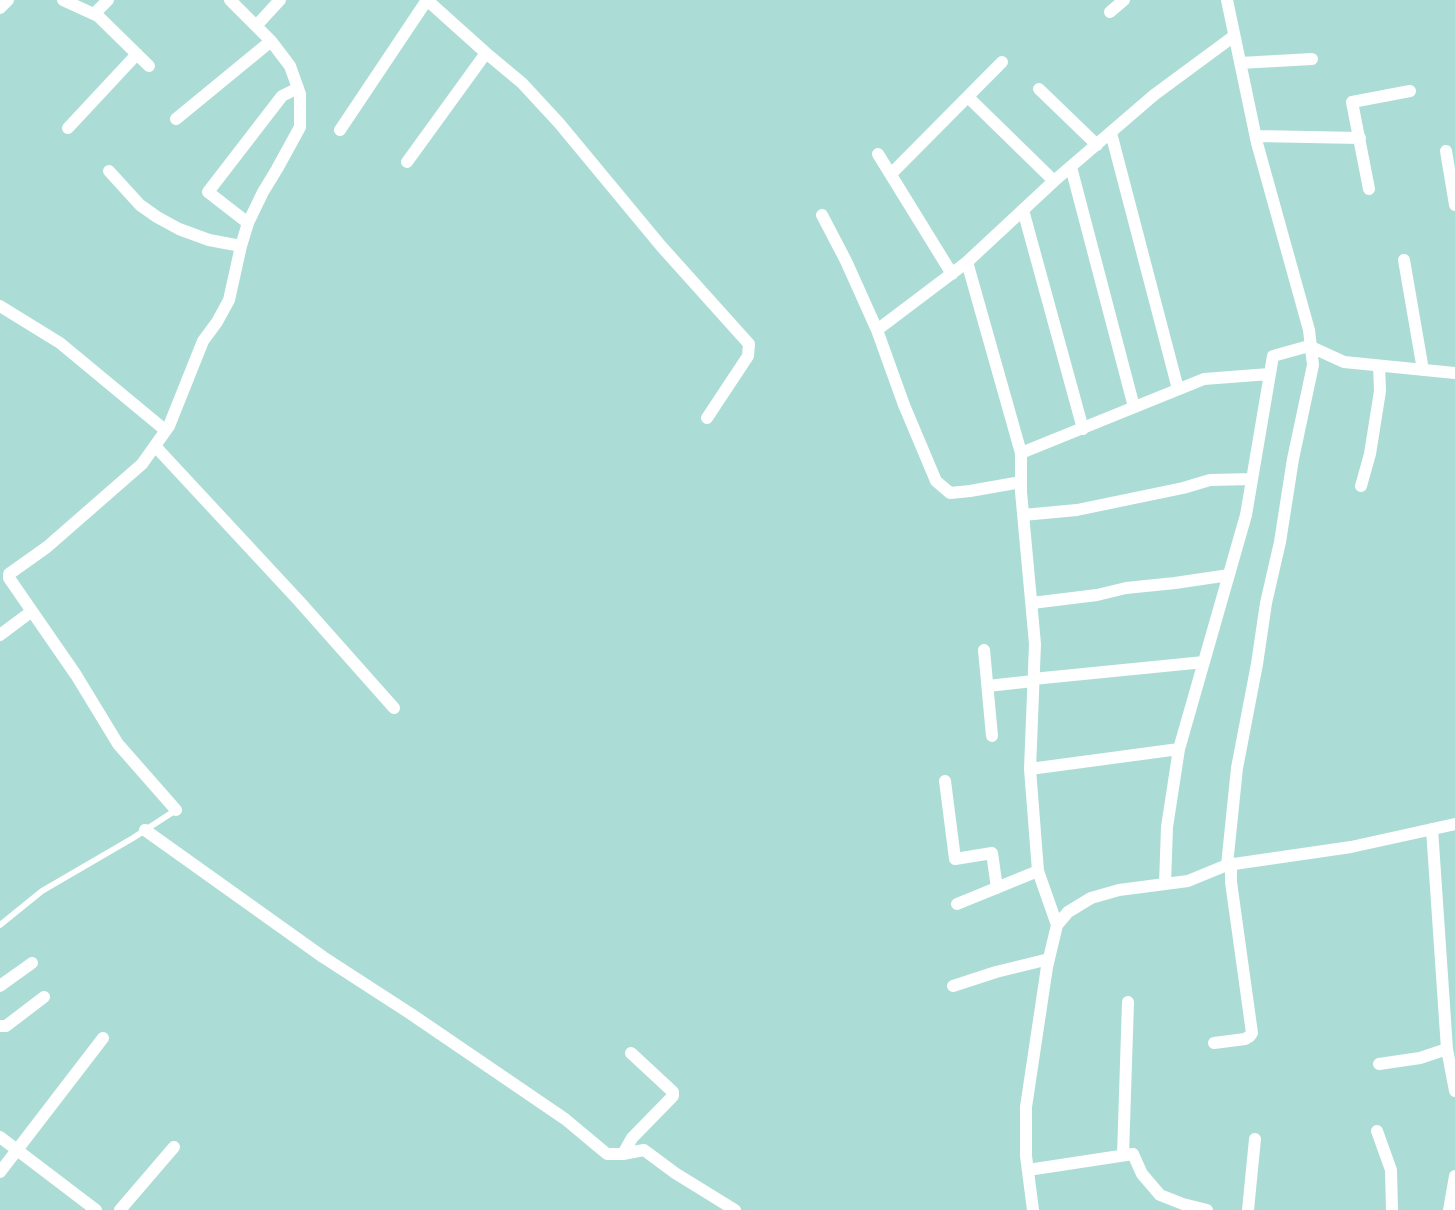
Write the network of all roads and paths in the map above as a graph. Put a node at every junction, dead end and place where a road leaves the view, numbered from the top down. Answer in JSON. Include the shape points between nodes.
{"nodes":[{"id":1,"x":8,"y":0,"type":"edge"},
{"id":2,"x":63,"y":0,"type":"edge"},
{"id":3,"x":108,"y":0,"type":"edge"},
{"id":4,"x":230,"y":0,"type":"edge"},
{"id":5,"x":280,"y":0,"type":"edge"},
{"id":6,"x":427,"y":0,"type":"edge"},
{"id":7,"x":1124,"y":0,"type":"edge"},
{"id":8,"x":1227,"y":0,"type":"edge"},
{"id":9,"x":0,"y":8,"type":"edge"},
{"id":10,"x":1110,"y":12,"type":"dead end"},
{"id":11,"x":94,"y":14,"type":"junction"},
{"id":12,"x":256,"y":26,"type":"junction"},
{"id":13,"x":1234,"y":36,"type":"junction"},
{"id":14,"x":271,"y":41,"type":"junction"},
{"id":15,"x":138,"y":54,"type":"junction"},
{"id":16,"x":486,"y":54,"type":"junction"},
{"id":17,"x":1312,"y":59,"type":"dead end"},
{"id":18,"x":1002,"y":62,"type":"dead end"},
{"id":19,"x":1240,"y":63,"type":"junction"},
{"id":20,"x":149,"y":66,"type":"dead end"},
{"id":21,"x":298,"y":88,"type":"junction"},
{"id":22,"x":1039,"y":89,"type":"dead end"},
{"id":23,"x":1410,"y":91,"type":"dead end"},
{"id":24,"x":968,"y":97,"type":"junction"},
{"id":25,"x":176,"y":119,"type":"dead end"},
{"id":26,"x":68,"y":128,"type":"dead end"},
{"id":27,"x":340,"y":130,"type":"dead end"},
{"id":28,"x":1111,"y":132,"type":"junction"},
{"id":29,"x":1256,"y":136,"type":"junction"},
{"id":30,"x":1360,"y":138,"type":"junction"},
{"id":31,"x":1096,"y":145,"type":"junction"},
{"id":32,"x":1446,"y":151,"type":"dead end"},
{"id":33,"x":878,"y":154,"type":"dead end"},
{"id":34,"x":406,"y":162,"type":"dead end"},
{"id":35,"x":1071,"y":167,"type":"junction"},
{"id":36,"x":109,"y":171,"type":"dead end"},
{"id":37,"x":891,"y":174,"type":"junction"},
{"id":38,"x":1054,"y":181,"type":"junction"},
{"id":39,"x":1369,"y":189,"type":"dead end"},
{"id":40,"x":1455,"y":205,"type":"edge"},
{"id":41,"x":1023,"y":210,"type":"junction"},
{"id":42,"x":822,"y":215,"type":"dead end"},
{"id":43,"x":248,"y":223,"type":"junction"},
{"id":44,"x":241,"y":246,"type":"junction"},
{"id":45,"x":1404,"y":260,"type":"dead end"},
{"id":46,"x":967,"y":262,"type":"junction"},
{"id":47,"x":952,"y":274,"type":"junction"},
{"id":48,"x":0,"y":306,"type":"edge"},
{"id":49,"x":877,"y":330,"type":"junction"},
{"id":50,"x":1309,"y":346,"type":"junction"},
{"id":51,"x":1379,"y":366,"type":"junction"},
{"id":52,"x":1423,"y":370,"type":"junction"},
{"id":53,"x":1455,"y":373,"type":"edge"},
{"id":54,"x":1269,"y":374,"type":"junction"},
{"id":55,"x":1178,"y":389,"type":"junction"},
{"id":56,"x":1134,"y":407,"type":"junction"},
{"id":57,"x":707,"y":418,"type":"dead end"},
{"id":58,"x":1083,"y":429,"type":"junction"},
{"id":59,"x":165,"y":430,"type":"junction"},
{"id":60,"x":155,"y":446,"type":"junction"},
{"id":61,"x":1021,"y":453,"type":"junction"},
{"id":62,"x":1252,"y":479,"type":"junction"},
{"id":63,"x":1021,"y":482,"type":"junction"},
{"id":64,"x":1361,"y":486,"type":"dead end"},
{"id":65,"x":1023,"y":515,"type":"junction"},
{"id":66,"x":5,"y":574,"type":"edge"},
{"id":67,"x":1229,"y":575,"type":"junction"},
{"id":68,"x":1032,"y":603,"type":"junction"},
{"id":69,"x":32,"y":611,"type":"junction"},
{"id":70,"x":0,"y":635,"type":"edge"},
{"id":71,"x":984,"y":650,"type":"dead end"},
{"id":72,"x":1204,"y":662,"type":"junction"},
{"id":73,"x":1033,"y":680,"type":"junction"},
{"id":74,"x":988,"y":686,"type":"junction"},
{"id":75,"x":394,"y":708,"type":"dead end"},
{"id":76,"x":992,"y":736,"type":"dead end"},
{"id":77,"x":1179,"y":749,"type":"junction"},
{"id":78,"x":1030,"y":769,"type":"junction"},
{"id":79,"x":946,"y":782,"type":"dead end"},
{"id":80,"x":176,"y":810,"type":"joint"},
{"id":81,"x":1455,"y":824,"type":"edge"},
{"id":82,"x":1432,"y":829,"type":"junction"},
{"id":83,"x":145,"y":830,"type":"junction"},
{"id":84,"x":1229,"y":865,"type":"junction"},
{"id":85,"x":1038,"y":871,"type":"junction"},
{"id":86,"x":1165,"y":884,"type":"junction"},
{"id":87,"x":997,"y":888,"type":"junction"},
{"id":88,"x":957,"y":904,"type":"dead end"},
{"id":89,"x":0,"y":925,"type":"edge"},
{"id":90,"x":1057,"y":926,"type":"junction"},
{"id":91,"x":1049,"y":959,"type":"junction"},
{"id":92,"x":32,"y":963,"type":"dead end"},
{"id":93,"x":0,"y":986,"type":"edge"},
{"id":94,"x":953,"y":986,"type":"dead end"},
{"id":95,"x":44,"y":997,"type":"dead end"},
{"id":96,"x":1128,"y":1002,"type":"dead end"},
{"id":97,"x":0,"y":1026,"type":"edge"},
{"id":98,"x":103,"y":1038,"type":"dead end"},
{"id":99,"x":1214,"y":1043,"type":"dead end"},
{"id":100,"x":1447,"y":1049,"type":"junction"},
{"id":101,"x":631,"y":1053,"type":"dead end"},
{"id":102,"x":1379,"y":1064,"type":"dead end"},
{"id":103,"x":1455,"y":1091,"type":"edge"},
{"id":104,"x":1376,"y":1130,"type":"dead end"},
{"id":105,"x":0,"y":1137,"type":"edge"},
{"id":106,"x":1254,"y":1139,"type":"dead end"},
{"id":107,"x":174,"y":1147,"type":"dead end"},
{"id":108,"x":16,"y":1149,"type":"junction"},
{"id":109,"x":623,"y":1154,"type":"junction"},
{"id":110,"x":1123,"y":1156,"type":"junction"},
{"id":111,"x":1028,"y":1170,"type":"junction"},
{"id":112,"x":0,"y":1172,"type":"edge"},
{"id":113,"x":1455,"y":1176,"type":"edge"},
{"id":114,"x":96,"y":1210,"type":"edge"},
{"id":115,"x":120,"y":1210,"type":"edge"},
{"id":116,"x":736,"y":1210,"type":"edge"},
{"id":117,"x":1033,"y":1210,"type":"edge"},
{"id":118,"x":1207,"y":1210,"type":"edge"},
{"id":119,"x":1248,"y":1210,"type":"edge"},
{"id":120,"x":1392,"y":1210,"type":"edge"},
{"id":121,"x":1449,"y":1210,"type":"edge"}],
"edges":[{"from":1,"to":9,"type":"street"},
{"from":2,"to":11,"type":"street"},
{"from":3,"to":11,"type":"street"},
{"from":4,"to":12,"type":"street"},
{"from":5,"to":12,"type":"street"},
{"from":6,"to":16,"type":"street"},
{"from":6,"to":27,"type":"street"},
{"from":7,"to":10,"type":"street"},
{"from":8,"to":13,"type":"street"},
{"from":11,"to":15,"type":"street"},
{"from":12,"to":14,"type":"street"},
{"from":13,"to":19,"type":"street"},
{"from":13,"to":28,"type":"street","via":[[1154,95]]},
{"from":14,"to":21,"type":"street","via":[[290,66]]},
{"from":14,"to":25,"type":"street"},
{"from":15,"to":20,"type":"street"},
{"from":15,"to":26,"type":"street"},
{"from":16,"to":34,"type":"street"},
{"from":16,"to":57,"type":"street","via":[[522,83],[749,344],[748,356]]},
{"from":17,"to":19,"type":"street"},
{"from":18,"to":24,"type":"street"},
{"from":19,"to":29,"type":"street"},
{"from":21,"to":43,"type":"street","via":[[300,127]]},
{"from":21,"to":43,"type":"street","via":[[282,96],[208,192]]},
{"from":22,"to":31,"type":"street"},
{"from":23,"to":30,"type":"street","via":[[1352,102]]},
{"from":24,"to":37,"type":"street"},
{"from":24,"to":38,"type":"street"},
{"from":28,"to":31,"type":"street"},
{"from":28,"to":55,"type":"street"},
{"from":29,"to":30,"type":"street"},
{"from":29,"to":50,"type":"street","via":[[1309,330]]},
{"from":30,"to":39,"type":"street"},
{"from":31,"to":35,"type":"street"},
{"from":32,"to":40,"type":"street"},
{"from":33,"to":37,"type":"street"},
{"from":35,"to":38,"type":"street"},
{"from":35,"to":56,"type":"street"},
{"from":36,"to":44,"type":"street","via":[[140,205],[164,221],[209,240]]},
{"from":37,"to":47,"type":"street"},
{"from":38,"to":41,"type":"street"},
{"from":41,"to":46,"type":"street"},
{"from":41,"to":58,"type":"street"},
{"from":42,"to":49,"type":"street"},
{"from":43,"to":44,"type":"street"},
{"from":44,"to":59,"type":"street","via":[[228,300],[218,322],[203,341]]},
{"from":45,"to":52,"type":"street"},
{"from":46,"to":47,"type":"street"},
{"from":46,"to":61,"type":"street"},
{"from":47,"to":49,"type":"street"},
{"from":48,"to":59,"type":"street","via":[[60,343]]},
{"from":49,"to":63,"type":"street","via":[[936,481],[950,493]]},
{"from":50,"to":51,"type":"street","via":[[1344,362]]},
{"from":50,"to":54,"type":"street","via":[[1273,356]]},
{"from":50,"to":84,"type":"street","via":[[1312,365],[1237,768]]},
{"from":51,"to":52,"type":"street"},
{"from":51,"to":64,"type":"street","via":[[1380,391],[1372,445]]},
{"from":52,"to":53,"type":"street"},
{"from":54,"to":55,"type":"street","via":[[1204,379]]},
{"from":54,"to":62,"type":"street"},
{"from":55,"to":56,"type":"street"},
{"from":56,"to":58,"type":"street"},
{"from":58,"to":61,"type":"street"},
{"from":59,"to":60,"type":"street"},
{"from":60,"to":66,"type":"street","via":[[142,464],[112,491],[46,547]]},
{"from":60,"to":75,"type":"street","via":[[299,600]]},
{"from":61,"to":63,"type":"street"},
{"from":62,"to":65,"type":"street","via":[[1210,480],[1077,510]]},
{"from":62,"to":67,"type":"street","via":[[1246,515]]},
{"from":63,"to":65,"type":"street"},
{"from":65,"to":68,"type":"street"},
{"from":66,"to":69,"type":"street"},
{"from":67,"to":68,"type":"street"},
{"from":67,"to":72,"type":"street"},
{"from":68,"to":73,"type":"street"},
{"from":69,"to":70,"type":"street"},
{"from":69,"to":80,"type":"street","via":[[118,744]]},
{"from":71,"to":74,"type":"street"},
{"from":72,"to":73,"type":"street"},
{"from":72,"to":77,"type":"street"},
{"from":73,"to":74,"type":"street"},
{"from":73,"to":78,"type":"street"},
{"from":74,"to":76,"type":"street"},
{"from":77,"to":78,"type":"street"},
{"from":77,"to":86,"type":"street","via":[[1167,827]]},
{"from":78,"to":85,"type":"street"},
{"from":79,"to":87,"type":"street","via":[[955,859],[992,853]]},
{"from":80,"to":83,"type":"lane"},
{"from":81,"to":82,"type":"street"},
{"from":82,"to":84,"type":"street","via":[[1351,847]]},
{"from":82,"to":100,"type":"street"},
{"from":83,"to":89,"type":"lane","via":[[42,891]]},
{"from":83,"to":109,"type":"street","via":[[323,957],[565,1119],[607,1154]]},
{"from":84,"to":86,"type":"street","via":[[1188,881]]},
{"from":84,"to":99,"type":"street","via":[[1252,1033],[1245,1039]]},
{"from":85,"to":87,"type":"street"},
{"from":85,"to":90,"type":"street"},
{"from":86,"to":90,"type":"street","via":[[1119,890],[1091,898],[1068,912]]},
{"from":87,"to":88,"type":"street"},
{"from":90,"to":91,"type":"street"},
{"from":91,"to":94,"type":"street"},
{"from":91,"to":111,"type":"street","via":[[1026,1107]]},
{"from":92,"to":93,"type":"street"},
{"from":95,"to":97,"type":"street","via":[[6,1026]]},
{"from":96,"to":110,"type":"street"},
{"from":98,"to":108,"type":"street"},
{"from":100,"to":102,"type":"street","via":[[1420,1058]]},
{"from":100,"to":103,"type":"street"},
{"from":101,"to":109,"type":"street","via":[[673,1092],[673,1096],[632,1138]]},
{"from":104,"to":120,"type":"street","via":[[1391,1170]]},
{"from":105,"to":108,"type":"street"},
{"from":106,"to":119,"type":"street"},
{"from":107,"to":115,"type":"street"},
{"from":108,"to":112,"type":"street"},
{"from":108,"to":114,"type":"street"},
{"from":109,"to":116,"type":"street","via":[[644,1150]]},
{"from":110,"to":111,"type":"street"},
{"from":110,"to":118,"type":"street","via":[[1133,1154],[1142,1174],[1160,1195]]},
{"from":111,"to":117,"type":"street"},
{"from":113,"to":121,"type":"street"}]}
